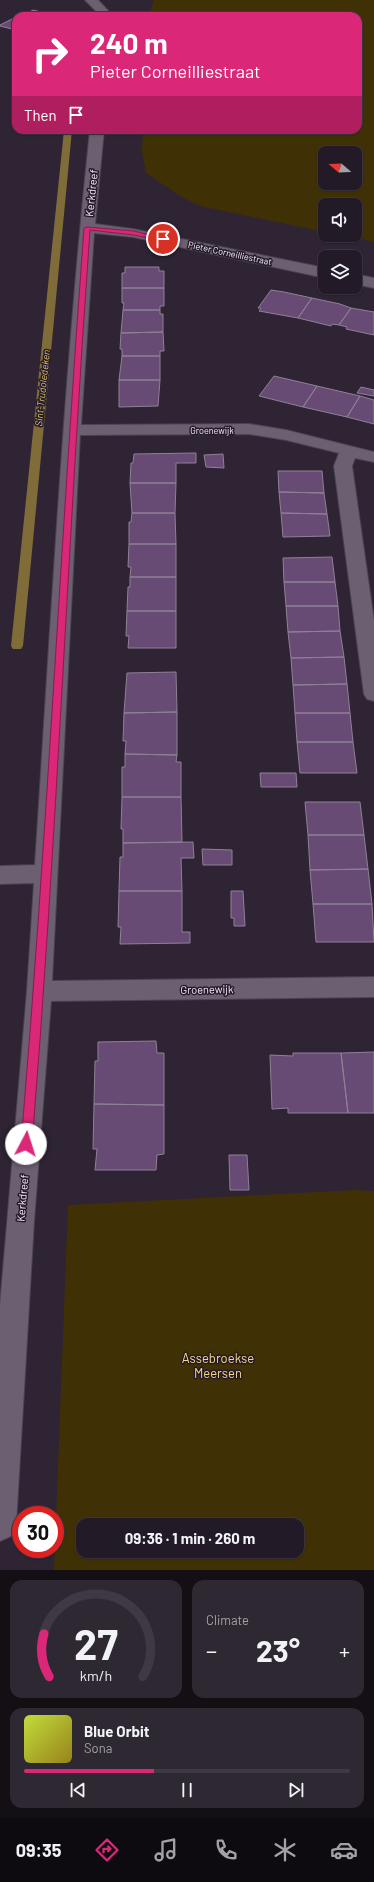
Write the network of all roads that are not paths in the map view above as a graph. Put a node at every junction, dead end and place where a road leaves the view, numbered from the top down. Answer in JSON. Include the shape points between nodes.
{"nodes":[{"id":1,"x":91,"y":0,"type":"edge"},
{"id":2,"x":109,"y":0,"type":"edge"},
{"id":3,"x":103,"y":12,"type":"edge"},
{"id":4,"x":107,"y":12,"type":"edge"},
{"id":5,"x":97,"y":134,"type":"edge"},
{"id":6,"x":87,"y":228,"type":"junction"},
{"id":7,"x":318,"y":272,"type":"edge"},
{"id":8,"x":362,"y":281,"type":"edge"},
{"id":9,"x":374,"y":284,"type":"edge"},
{"id":10,"x":72,"y":430,"type":"junction"},
{"id":11,"x":349,"y":450,"type":"junction"},
{"id":12,"x":374,"y":457,"type":"edge"},
{"id":13,"x":374,"y":694,"type":"edge"},
{"id":14,"x":47,"y":874,"type":"junction"},
{"id":15,"x":0,"y":875,"type":"edge"},
{"id":16,"x":374,"y":987,"type":"edge"},
{"id":17,"x":39,"y":991,"type":"junction"},
{"id":18,"x":0,"y":1525,"type":"edge"}],
"edges":[{"from":1,"to":3,"type":"street"},
{"from":2,"to":4,"type":"street"},
{"from":5,"to":6,"type":"street","name":"Kerkdreef"},
{"from":6,"to":7,"type":"street","name":"Pieter Corneilliestraat","via":[[134,233]]},
{"from":6,"to":10,"type":"street","name":"Kerkdreef"},
{"from":8,"to":9,"type":"street"},
{"from":10,"to":11,"type":"street","name":"Groenewijk","via":[[249,429]]},
{"from":10,"to":14,"type":"street","name":"Kerkdreef"},
{"from":11,"to":12,"type":"street","name":"Groenewijk"},
{"from":11,"to":13,"type":"street","via":[[343,466]]},
{"from":14,"to":15,"type":"street"},
{"from":14,"to":17,"type":"street","name":"Kerkdreef"},
{"from":16,"to":17,"type":"street","name":"Groenewijk"},
{"from":17,"to":18,"type":"street","name":"Kerkdreef","via":[[20,1221]]}]}
